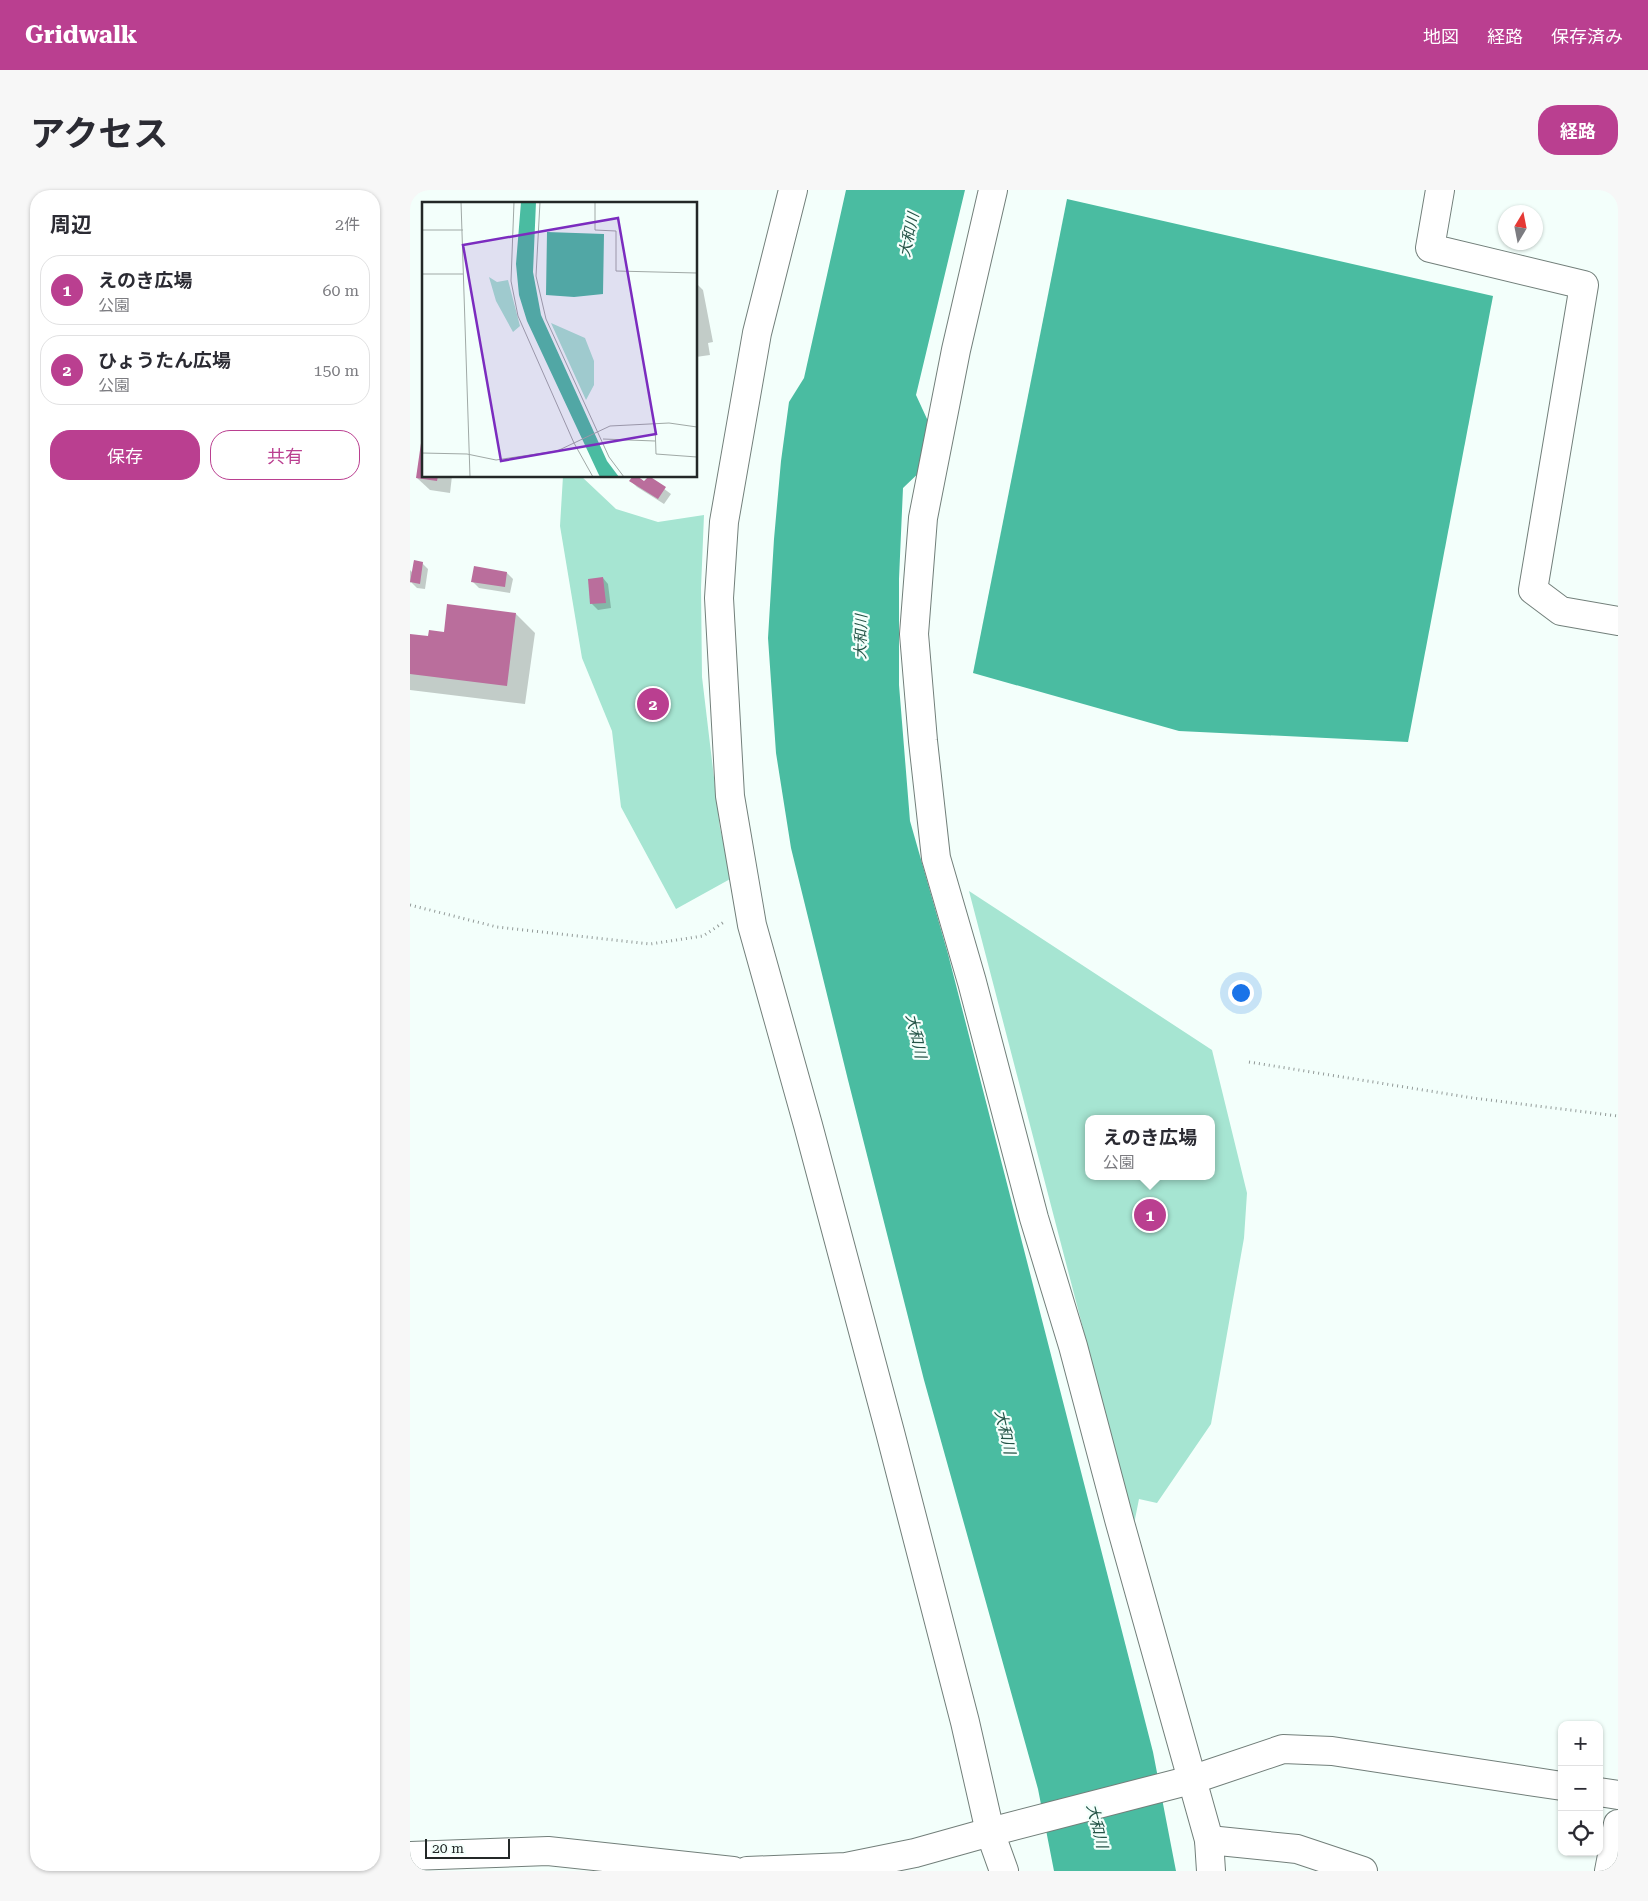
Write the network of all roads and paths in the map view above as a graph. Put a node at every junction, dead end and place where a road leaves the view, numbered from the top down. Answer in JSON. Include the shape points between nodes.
{"nodes":[{"id":1,"x":793,"y":190,"type":"edge"},
{"id":2,"x":993,"y":190,"type":"edge"},
{"id":3,"x":1440,"y":190,"type":"edge"},
{"id":4,"x":1618,"y":621,"type":"edge"},
{"id":5,"x":410,"y":906,"type":"edge"},
{"id":6,"x":748,"y":906,"type":"junction"},
{"id":7,"x":1249,"y":1062,"type":"dead end"},
{"id":8,"x":1618,"y":1116,"type":"edge"},
{"id":9,"x":1185,"y":1781,"type":"junction"},
{"id":10,"x":1558,"y":1785,"type":"edge"},
{"id":11,"x":1603,"y":1793,"type":"edge"},
{"id":12,"x":1618,"y":1795,"type":"edge"},
{"id":13,"x":1618,"y":1824,"type":"edge"},
{"id":14,"x":996,"y":1830,"type":"junction"},
{"id":15,"x":1209,"y":1840,"type":"junction"},
{"id":16,"x":410,"y":1856,"type":"edge"},
{"id":17,"x":733,"y":1871,"type":"edge"},
{"id":18,"x":747,"y":1871,"type":"edge"},
{"id":19,"x":1004,"y":1871,"type":"edge"},
{"id":20,"x":1211,"y":1871,"type":"edge"},
{"id":21,"x":1363,"y":1871,"type":"edge"},
{"id":22,"x":1609,"y":1871,"type":"edge"}],
"edges":[{"from":1,"to":6,"type":"street","via":[[757,333],[724,522],[719,598],[730,796]]},
{"from":2,"to":9,"type":"street","via":[[956,350],[923,518],[914,634],[936,858],[1034,1218],[1073,1346]]},
{"from":3,"to":4,"type":"street","via":[[1430,248],[1584,285],[1533,590],[1561,610]]},
{"from":5,"to":6,"type":"path","via":[[497,927],[650,944],[703,936]]},
{"from":6,"to":14,"type":"street"},
{"from":7,"to":8,"type":"path","via":[[1473,1098]]},
{"from":9,"to":10,"type":"street","via":[[1283,1749],[1332,1751]]},
{"from":9,"to":14,"type":"street"},
{"from":9,"to":15,"type":"street"},
{"from":11,"to":12,"type":"street"},
{"from":13,"to":22,"type":"street"},
{"from":14,"to":18,"type":"street","via":[[915,1853],[846,1867]]},
{"from":14,"to":19,"type":"street"},
{"from":15,"to":20,"type":"street"},
{"from":15,"to":21,"type":"street","via":[[1297,1849]]},
{"from":16,"to":17,"type":"street","via":[[548,1851]]}]}
